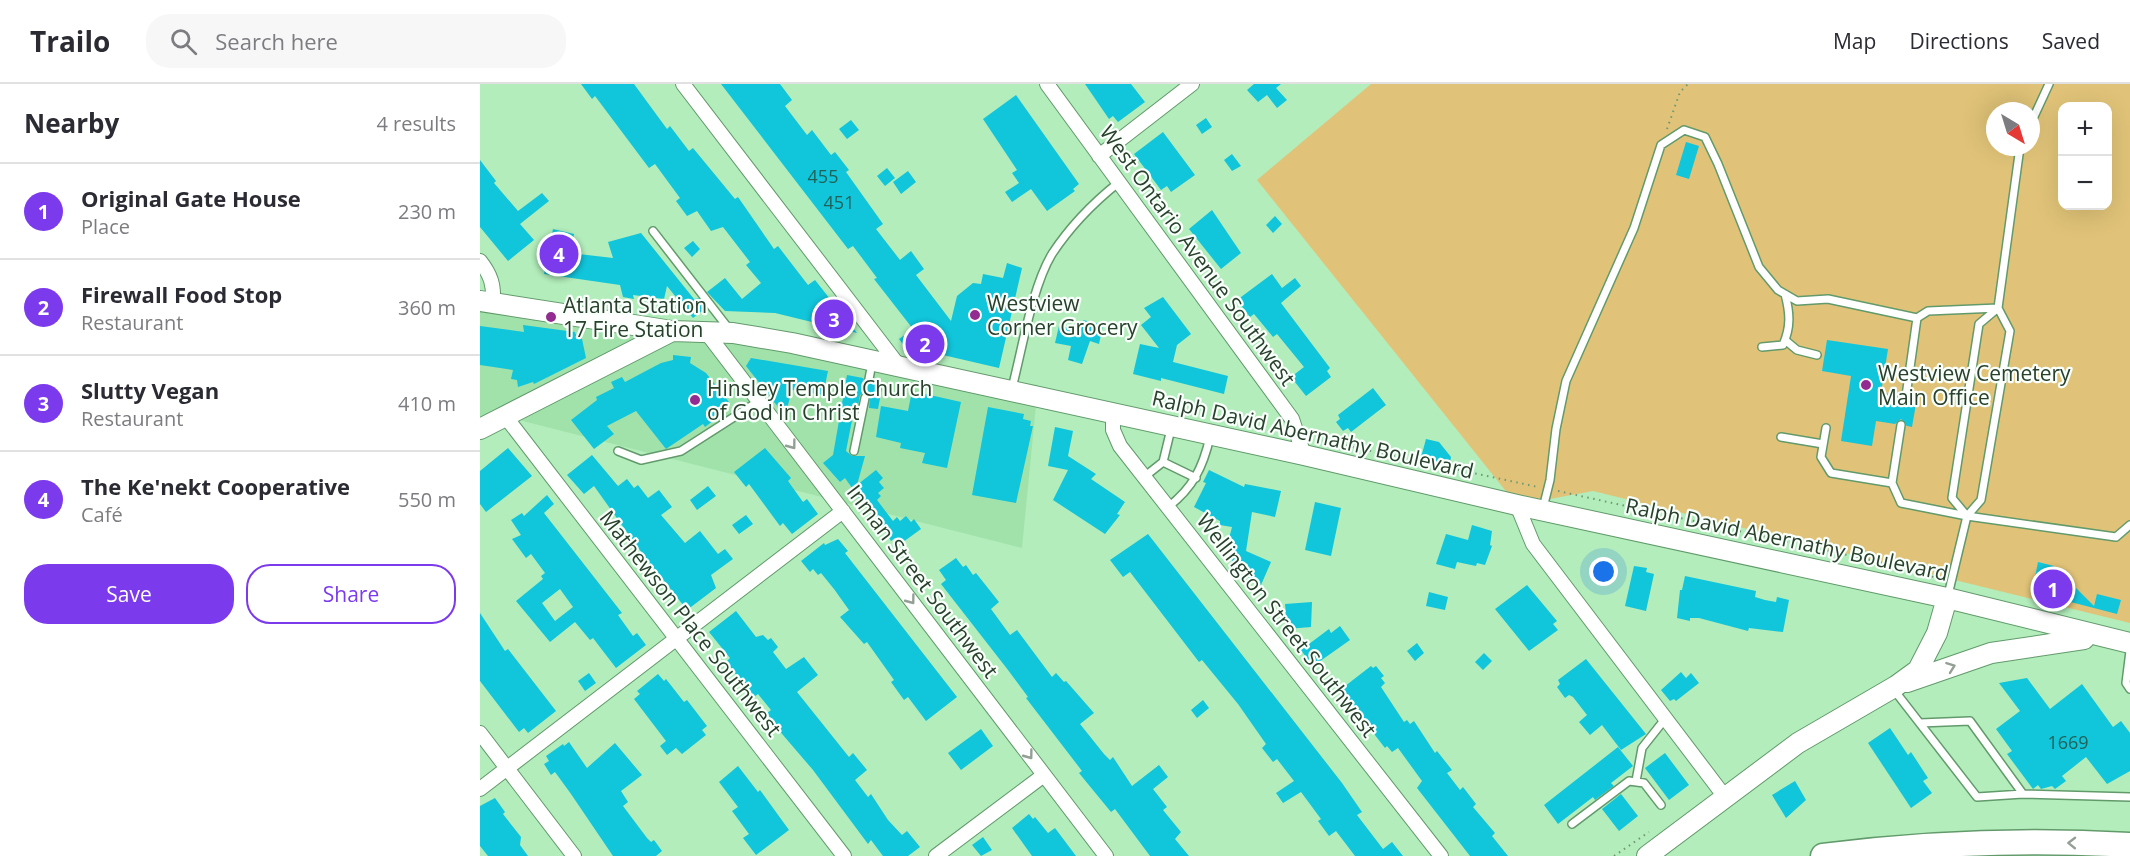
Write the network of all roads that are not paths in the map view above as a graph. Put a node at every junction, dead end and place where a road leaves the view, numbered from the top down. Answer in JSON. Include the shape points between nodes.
{"nodes":[{"id":1,"x":683,"y":84,"type":"edge"},
{"id":2,"x":1047,"y":84,"type":"edge"},
{"id":3,"x":1192,"y":84,"type":"edge"},
{"id":4,"x":2049,"y":84,"type":"edge"},
{"id":5,"x":2040,"y":104,"type":"edge"},
{"id":6,"x":1099,"y":156,"type":"junction"},
{"id":7,"x":2019,"y":156,"type":"edge"},
{"id":8,"x":1118,"y":183,"type":"junction"},
{"id":9,"x":653,"y":231,"type":"dead end"},
{"id":10,"x":480,"y":261,"type":"edge"},
{"id":11,"x":1785,"y":294,"type":"junction"},
{"id":12,"x":487,"y":302,"type":"edge"},
{"id":13,"x":1998,"y":308,"type":"junction"},
{"id":14,"x":1917,"y":318,"type":"junction"},
{"id":15,"x":672,"y":331,"type":"junction"},
{"id":16,"x":706,"y":332,"type":"junction"},
{"id":17,"x":733,"y":333,"type":"junction"},
{"id":18,"x":1785,"y":340,"type":"junction"},
{"id":19,"x":1762,"y":347,"type":"dead end"},
{"id":20,"x":1817,"y":355,"type":"dead end"},
{"id":21,"x":873,"y":360,"type":"junction"},
{"id":22,"x":899,"y":366,"type":"junction"},
{"id":23,"x":869,"y":380,"type":"dead end"},
{"id":24,"x":1011,"y":390,"type":"junction"},
{"id":25,"x":1906,"y":396,"type":"dead end"},
{"id":26,"x":865,"y":398,"type":"dead end"},
{"id":27,"x":759,"y":401,"type":"junction"},
{"id":28,"x":1113,"y":413,"type":"junction"},
{"id":29,"x":505,"y":416,"type":"junction"},
{"id":30,"x":1901,"y":425,"type":"dead end"},
{"id":31,"x":1171,"y":426,"type":"junction"},
{"id":32,"x":1826,"y":428,"type":"dead end"},
{"id":33,"x":480,"y":429,"type":"edge"},
{"id":34,"x":1210,"y":435,"type":"junction"},
{"id":35,"x":1781,"y":437,"type":"dead end"},
{"id":36,"x":1823,"y":444,"type":"junction"},
{"id":37,"x":618,"y":451,"type":"dead end"},
{"id":38,"x":854,"y":451,"type":"dead end"},
{"id":39,"x":1304,"y":455,"type":"junction"},
{"id":40,"x":1163,"y":462,"type":"junction"},
{"id":41,"x":1144,"y":477,"type":"junction"},
{"id":42,"x":1196,"y":478,"type":"junction"},
{"id":43,"x":1892,"y":483,"type":"junction"},
{"id":44,"x":1517,"y":505,"type":"junction"},
{"id":45,"x":1168,"y":507,"type":"junction"},
{"id":46,"x":843,"y":511,"type":"junction"},
{"id":47,"x":1542,"y":511,"type":"junction"},
{"id":48,"x":1967,"y":516,"type":"junction"},
{"id":49,"x":2130,"y":525,"type":"edge"},
{"id":50,"x":1947,"y":598,"type":"junction"},
{"id":51,"x":2024,"y":618,"type":"junction"},
{"id":52,"x":2100,"y":637,"type":"junction"},
{"id":53,"x":676,"y":639,"type":"junction"},
{"id":54,"x":2130,"y":643,"type":"edge"},
{"id":55,"x":2022,"y":646,"type":"junction"},
{"id":56,"x":2130,"y":651,"type":"edge"},
{"id":57,"x":2129,"y":685,"type":"edge"},
{"id":58,"x":1894,"y":687,"type":"junction"},
{"id":59,"x":1665,"y":719,"type":"junction"},
{"id":60,"x":1920,"y":723,"type":"junction"},
{"id":61,"x":480,"y":733,"type":"edge"},
{"id":62,"x":507,"y":768,"type":"junction"},
{"id":63,"x":1044,"y":775,"type":"junction"},
{"id":64,"x":1636,"y":781,"type":"junction"},
{"id":65,"x":480,"y":789,"type":"edge"},
{"id":66,"x":2023,"y":794,"type":"junction"},
{"id":67,"x":1725,"y":797,"type":"junction"},
{"id":68,"x":2130,"y":797,"type":"edge"},
{"id":69,"x":1661,"y":805,"type":"dead end"},
{"id":70,"x":1572,"y":824,"type":"dead end"},
{"id":71,"x":2124,"y":842,"type":"edge"},
{"id":72,"x":574,"y":856,"type":"edge"},
{"id":73,"x":844,"y":856,"type":"edge"},
{"id":74,"x":936,"y":856,"type":"edge"},
{"id":75,"x":1106,"y":856,"type":"edge"},
{"id":76,"x":1441,"y":856,"type":"edge"},
{"id":77,"x":1647,"y":856,"type":"edge"},
{"id":78,"x":1823,"y":856,"type":"edge"}],
"edges":[{"from":1,"to":22,"type":"street"},
{"from":2,"to":6,"type":"street","name":"West Ontario Avenue Southwest"},
{"from":3,"to":6,"type":"street"},
{"from":4,"to":5,"type":"lane"},
{"from":6,"to":8,"type":"street","name":"West Ontario Avenue Southwest"},
{"from":7,"to":13,"type":"lane"},
{"from":8,"to":24,"type":"lane","via":[[1087,212],[1051,256]]},
{"from":8,"to":39,"type":"street","name":"West Ontario Avenue Southwest","via":[[1292,419]]},
{"from":9,"to":17,"type":"lane"},
{"from":10,"to":12,"type":"street","via":[[494,285]]},
{"from":11,"to":14,"type":"lane","via":[[1797,301],[1827,298]]},
{"from":11,"to":18,"type":"lane","via":[[1790,313]]},
{"from":11,"to":47,"type":"lane","via":[[1759,267],[1705,137],[1684,130],[1661,146],[1634,228],[1566,381]]},
{"from":12,"to":15,"type":"main road","name":"Ralph David Abernathy Boulevard"},
{"from":13,"to":14,"type":"lane","via":[[1928,310]]},
{"from":13,"to":48,"type":"lane","via":[[2010,331],[1981,500]]},
{"from":13,"to":48,"type":"lane","via":[[1979,324],[1952,498]]},
{"from":14,"to":25,"type":"lane"},
{"from":15,"to":16,"type":"main road","name":"Ralph David Abernathy Boulevard"},
{"from":15,"to":29,"type":"main road"},
{"from":16,"to":17,"type":"main road","name":"Ralph David Abernathy Boulevard"},
{"from":16,"to":27,"type":"street","name":"Inman Street Southwest"},
{"from":17,"to":21,"type":"main road","name":"Ralph David Abernathy Boulevard"},
{"from":18,"to":19,"type":"lane","via":[[1783,345]]},
{"from":18,"to":20,"type":"lane","via":[[1797,350]]},
{"from":21,"to":22,"type":"main road","name":"Ralph David Abernathy Boulevard"},
{"from":21,"to":23,"type":"lane"},
{"from":22,"to":24,"type":"main road","name":"Ralph David Abernathy Boulevard"},
{"from":24,"to":28,"type":"main road","name":"Ralph David Abernathy Boulevard"},
{"from":26,"to":38,"type":"lane"},
{"from":27,"to":37,"type":"lane","via":[[681,451],[641,460]]},
{"from":27,"to":46,"type":"street","name":"Inman Street Southwest","one_way":true},
{"from":28,"to":31,"type":"main road","name":"Ralph David Abernathy Boulevard"},
{"from":28,"to":41,"type":"street","name":"Wellington Street Southwest","via":[[1113,430],[1120,446]]},
{"from":29,"to":33,"type":"main road"},
{"from":29,"to":53,"type":"street","name":"Mathewson Place Southwest"},
{"from":30,"to":43,"type":"lane"},
{"from":31,"to":34,"type":"main road","name":"Ralph David Abernathy Boulevard"},
{"from":31,"to":40,"type":"lane"},
{"from":32,"to":36,"type":"lane"},
{"from":34,"to":39,"type":"main road","name":"Ralph David Abernathy Boulevard"},
{"from":34,"to":42,"type":"lane"},
{"from":35,"to":36,"type":"lane"},
{"from":36,"to":43,"type":"lane","via":[[1821,457],[1831,473]]},
{"from":39,"to":44,"type":"main road","name":"Ralph David Abernathy Boulevard"},
{"from":40,"to":41,"type":"lane"},
{"from":40,"to":42,"type":"lane"},
{"from":41,"to":45,"type":"street","name":"Wellington Street Southwest"},
{"from":42,"to":45,"type":"lane","via":[[1186,493]]},
{"from":43,"to":48,"type":"lane","via":[[1901,503]]},
{"from":44,"to":47,"type":"main road","name":"Ralph David Abernathy Boulevard"},
{"from":44,"to":59,"type":"street","via":[[1533,544]]},
{"from":45,"to":76,"type":"street","name":"Wellington Street Southwest"},
{"from":46,"to":53,"type":"street"},
{"from":46,"to":63,"type":"street","name":"Inman Street Southwest","one_way":true},
{"from":47,"to":50,"type":"main road","name":"Ralph David Abernathy Boulevard"},
{"from":48,"to":49,"type":"lane","via":[[2116,537]]},
{"from":48,"to":50,"type":"lane"},
{"from":50,"to":51,"type":"main road","name":"Ralph David Abernathy Boulevard"},
{"from":50,"to":58,"type":"main road","via":[[1928,655],[1918,669]]},
{"from":51,"to":52,"type":"main road","name":"Ralph David Abernathy Boulevard"},
{"from":51,"to":55,"type":"main road"},
{"from":52,"to":54,"type":"main road","name":"Ralph David Abernathy Boulevard"},
{"from":52,"to":55,"type":"main road"},
{"from":53,"to":62,"type":"street"},
{"from":53,"to":73,"type":"street","name":"Mathewson Place Southwest"},
{"from":58,"to":55,"type":"main road","one_way":true,"via":[[1991,652]]},
{"from":56,"to":57,"type":"lane"},
{"from":58,"to":60,"type":"lane"},
{"from":58,"to":67,"type":"main road","via":[[1827,724]]},
{"from":59,"to":64,"type":"lane","via":[[1642,748]]},
{"from":59,"to":67,"type":"street"},
{"from":60,"to":66,"type":"lane","via":[[1977,797]]},
{"from":60,"to":66,"type":"lane","via":[[1970,720]]},
{"from":61,"to":62,"type":"street"},
{"from":62,"to":65,"type":"street"},
{"from":62,"to":72,"type":"street"},
{"from":63,"to":74,"type":"street"},
{"from":63,"to":75,"type":"street","name":"Inman Street Southwest"},
{"from":64,"to":69,"type":"lane","via":[[1644,783]]},
{"from":64,"to":70,"type":"lane","via":[[1629,781]]},
{"from":66,"to":68,"type":"lane"},
{"from":67,"to":77,"type":"main road"},
{"from":71,"to":78,"type":"highway","one_way":true,"via":[[1910,847]]}]}
